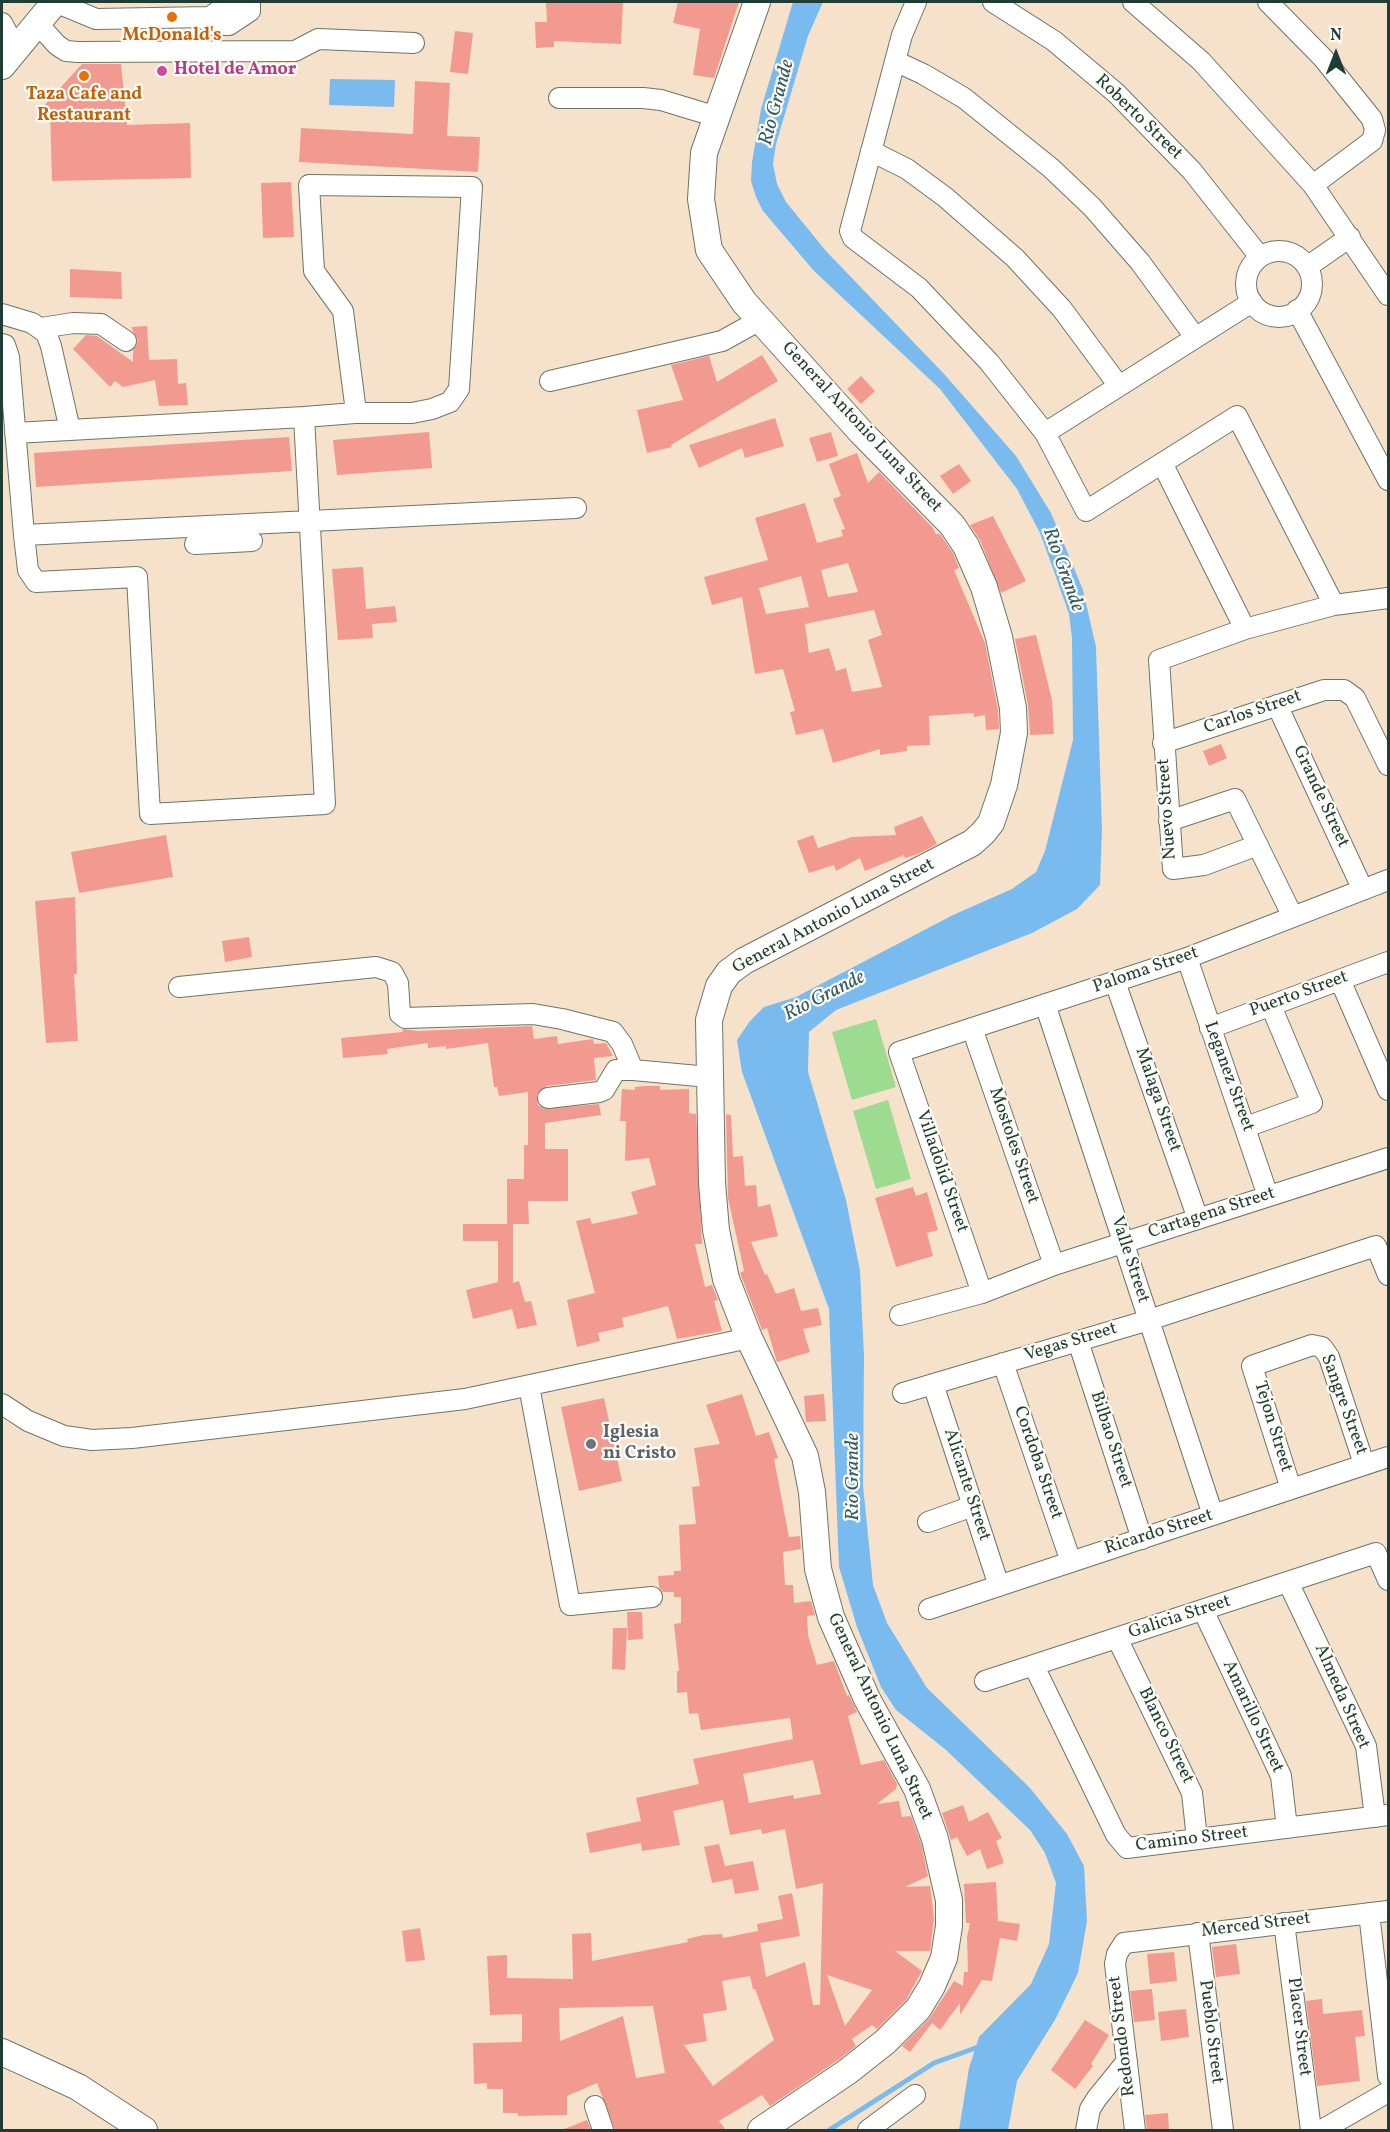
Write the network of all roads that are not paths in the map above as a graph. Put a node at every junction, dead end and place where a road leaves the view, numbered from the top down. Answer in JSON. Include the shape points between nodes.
{"nodes":[{"id":1,"x":55,"y":2,"type":"edge"},
{"id":2,"x":231,"y":2,"type":"edge"},
{"id":3,"x":250,"y":2,"type":"edge"},
{"id":4,"x":756,"y":2,"type":"edge"},
{"id":5,"x":916,"y":2,"type":"edge"},
{"id":6,"x":993,"y":2,"type":"edge"},
{"id":7,"x":1133,"y":2,"type":"edge"},
{"id":8,"x":1268,"y":2,"type":"edge"},
{"id":9,"x":201,"y":18,"type":"junction"},
{"id":10,"x":2,"y":23,"type":"edge"},
{"id":11,"x":37,"y":23,"type":"junction"},
{"id":12,"x":414,"y":43,"type":"dead end"},
{"id":13,"x":9,"y":57,"type":"edge"},
{"id":14,"x":895,"y":61,"type":"junction"},
{"id":15,"x":559,"y":98,"type":"dead end"},
{"id":16,"x":717,"y":117,"type":"junction"},
{"id":17,"x":872,"y":151,"type":"junction"},
{"id":18,"x":1313,"y":185,"type":"junction"},
{"id":19,"x":1350,"y":237,"type":"junction"},
{"id":20,"x":1260,"y":257,"type":"junction"},
{"id":21,"x":1307,"y":267,"type":"junction"},
{"id":22,"x":1389,"y":295,"type":"edge"},
{"id":23,"x":1252,"y":302,"type":"junction"},
{"id":24,"x":1297,"y":310,"type":"junction"},
{"id":25,"x":2,"y":314,"type":"edge"},
{"id":26,"x":760,"y":320,"type":"junction"},
{"id":27,"x":41,"y":328,"type":"junction"},
{"id":28,"x":1195,"y":337,"type":"junction"},
{"id":29,"x":126,"y":341,"type":"dead end"},
{"id":30,"x":2,"y":344,"type":"edge"},
{"id":31,"x":550,"y":381,"type":"dead end"},
{"id":32,"x":1119,"y":386,"type":"junction"},
{"id":33,"x":355,"y":413,"type":"junction"},
{"id":34,"x":304,"y":417,"type":"junction"},
{"id":35,"x":70,"y":430,"type":"junction"},
{"id":36,"x":15,"y":433,"type":"junction"},
{"id":37,"x":1045,"y":433,"type":"junction"},
{"id":38,"x":1162,"y":463,"type":"junction"},
{"id":39,"x":1389,"y":480,"type":"edge"},
{"id":40,"x":576,"y":508,"type":"dead end"},
{"id":41,"x":310,"y":522,"type":"junction"},
{"id":42,"x":24,"y":535,"type":"junction"},
{"id":43,"x":252,"y":541,"type":"dead end"},
{"id":44,"x":195,"y":544,"type":"dead end"},
{"id":45,"x":1389,"y":598,"type":"edge"},
{"id":46,"x":1334,"y":605,"type":"junction"},
{"id":47,"x":1245,"y":629,"type":"junction"},
{"id":48,"x":1277,"y":705,"type":"junction"},
{"id":49,"x":1163,"y":743,"type":"junction"},
{"id":50,"x":1389,"y":765,"type":"edge"},
{"id":51,"x":1169,"y":821,"type":"junction"},
{"id":52,"x":1258,"y":845,"type":"junction"},
{"id":53,"x":1389,"y":880,"type":"edge"},
{"id":54,"x":1363,"y":890,"type":"junction"},
{"id":55,"x":1292,"y":915,"type":"junction"},
{"id":56,"x":1187,"y":958,"type":"junction"},
{"id":57,"x":1389,"y":962,"type":"edge"},
{"id":58,"x":1340,"y":980,"type":"junction"},
{"id":59,"x":1115,"y":982,"type":"junction"},
{"id":60,"x":179,"y":987,"type":"dead end"},
{"id":61,"x":1045,"y":1004,"type":"junction"},
{"id":62,"x":1271,"y":1006,"type":"junction"},
{"id":63,"x":972,"y":1028,"type":"junction"},
{"id":64,"x":1210,"y":1028,"type":"junction"},
{"id":65,"x":899,"y":1052,"type":"joint"},
{"id":66,"x":633,"y":1070,"type":"junction"},
{"id":67,"x":709,"y":1077,"type":"junction"},
{"id":68,"x":1389,"y":1090,"type":"edge"},
{"id":69,"x":548,"y":1098,"type":"dead end"},
{"id":70,"x":1246,"y":1127,"type":"junction"},
{"id":71,"x":1389,"y":1158,"type":"edge"},
{"id":72,"x":1268,"y":1196,"type":"junction"},
{"id":73,"x":1198,"y":1219,"type":"junction"},
{"id":74,"x":1123,"y":1242,"type":"junction"},
{"id":75,"x":1054,"y":1265,"type":"junction"},
{"id":76,"x":1389,"y":1275,"type":"edge"},
{"id":77,"x":982,"y":1293,"type":"junction"},
{"id":78,"x":900,"y":1315,"type":"dead end"},
{"id":79,"x":1149,"y":1320,"type":"junction"},
{"id":80,"x":749,"y":1338,"type":"junction"},
{"id":81,"x":1078,"y":1341,"type":"junction"},
{"id":82,"x":1003,"y":1363,"type":"junction"},
{"id":83,"x":1252,"y":1366,"type":"joint"},
{"id":84,"x":933,"y":1384,"type":"junction"},
{"id":85,"x":528,"y":1386,"type":"junction"},
{"id":86,"x":903,"y":1393,"type":"dead end"},
{"id":87,"x":2,"y":1404,"type":"edge"},
{"id":88,"x":1389,"y":1457,"type":"edge"},
{"id":89,"x":1364,"y":1464,"type":"junction"},
{"id":90,"x":1291,"y":1489,"type":"junction"},
{"id":91,"x":973,"y":1506,"type":"junction"},
{"id":92,"x":1213,"y":1515,"type":"junction"},
{"id":93,"x":928,"y":1522,"type":"dead end"},
{"id":94,"x":1142,"y":1539,"type":"junction"},
{"id":95,"x":1071,"y":1562,"type":"junction"},
{"id":96,"x":1389,"y":1580,"type":"edge"},
{"id":97,"x":1288,"y":1582,"type":"junction"},
{"id":98,"x":999,"y":1586,"type":"junction"},
{"id":99,"x":652,"y":1597,"type":"dead end"},
{"id":100,"x":929,"y":1609,"type":"dead end"},
{"id":101,"x":1203,"y":1610,"type":"junction"},
{"id":102,"x":1117,"y":1638,"type":"junction"},
{"id":103,"x":1034,"y":1666,"type":"junction"},
{"id":104,"x":985,"y":1681,"type":"dead end"},
{"id":105,"x":1382,"y":1816,"type":"edge"},
{"id":106,"x":1287,"y":1828,"type":"junction"},
{"id":107,"x":1197,"y":1839,"type":"junction"},
{"id":108,"x":1379,"y":1912,"type":"edge"},
{"id":109,"x":1284,"y":1923,"type":"junction"},
{"id":110,"x":1198,"y":1933,"type":"junction"},
{"id":111,"x":1124,"y":1943,"type":"joint"},
{"id":112,"x":2,"y":2052,"type":"edge"},
{"id":113,"x":1126,"y":2061,"type":"junction"},
{"id":114,"x":2,"y":2067,"type":"edge"},
{"id":115,"x":1389,"y":2076,"type":"edge"},
{"id":116,"x":1389,"y":2092,"type":"edge"},
{"id":117,"x":915,"y":2095,"type":"dead end"},
{"id":118,"x":595,"y":2106,"type":"dead end"},
{"id":119,"x":114,"y":2130,"type":"edge"},
{"id":120,"x":144,"y":2130,"type":"edge"},
{"id":121,"x":603,"y":2130,"type":"edge"},
{"id":122,"x":761,"y":2130,"type":"edge"},
{"id":123,"x":868,"y":2130,"type":"edge"},
{"id":124,"x":1086,"y":2130,"type":"edge"},
{"id":125,"x":1135,"y":2130,"type":"edge"},
{"id":126,"x":1223,"y":2130,"type":"edge"},
{"id":127,"x":1311,"y":2130,"type":"edge"},
{"id":128,"x":1323,"y":2130,"type":"edge"}],
"edges":[{"from":1,"to":9,"type":"street","via":[[96,19]]},
{"from":1,"to":11,"type":"main road"},
{"from":2,"to":9,"type":"street","via":[[210,17]]},
{"from":3,"to":9,"type":"street","via":[[250,11],[230,25],[213,25]]},
{"from":4,"to":16,"type":"main road","name":"General Antonio Luna Street"},
{"from":5,"to":14,"type":"street"},
{"from":6,"to":20,"type":"street","name":"Roberto Street","via":[[1054,41],[1116,93],[1192,171]]},
{"from":7,"to":18,"type":"street","via":[[1201,61]]},
{"from":8,"to":18,"type":"street","via":[[1323,58],[1372,119],[1376,130],[1372,141]]},
{"from":10,"to":13,"type":"street"},
{"from":11,"to":12,"type":"street","via":[[57,45],[78,52],[295,51],[318,39]]},
{"from":11,"to":13,"type":"main road"},
{"from":14,"to":17,"type":"street"},
{"from":14,"to":28,"type":"street","via":[[964,98],[1051,168],[1140,262]]},
{"from":15,"to":16,"type":"street","via":[[661,100]]},
{"from":16,"to":26,"type":"main road","name":"General Antonio Luna Street","via":[[700,176],[704,232],[718,266]]},
{"from":17,"to":32,"type":"street","via":[[907,169],[945,197],[1015,258],[1062,309]]},
{"from":17,"to":37,"type":"street","via":[[850,231],[853,238],[919,288],[958,327]]},
{"from":18,"to":19,"type":"street"},
{"from":19,"to":21,"type":"street"},
{"from":19,"to":22,"type":"street"},
{"from":20,"to":21,"type":"street","via":[[1282,251],[1296,256]]},
{"from":20,"to":23,"type":"street","via":[[1246,282]]},
{"from":21,"to":24,"type":"street","via":[[1312,287],[1307,301]]},
{"from":23,"to":24,"type":"street","via":[[1270,315],[1284,316]]},
{"from":23,"to":28,"type":"street"},
{"from":24,"to":39,"type":"street"},
{"from":25,"to":27,"type":"street"},
{"from":26,"to":31,"type":"street","via":[[722,341]]},
{"from":26,"to":67,"type":"main road","name":"General Antonio Luna Street","via":[[952,525],[966,546],[999,637],[1012,699],[1014,733],[1004,785],[991,823],[972,843],[729,972],[719,986],[709,1020]]},
{"from":27,"to":29,"type":"street","via":[[101,324]]},
{"from":27,"to":35,"type":"street","via":[[51,346]]},
{"from":28,"to":32,"type":"street"},
{"from":30,"to":36,"type":"street","via":[[9,357]]},
{"from":32,"to":37,"type":"street"},
{"from":33,"to":33,"type":"street","via":[[343,311],[314,271],[309,185],[472,187],[459,389],[450,402],[432,409]]},
{"from":33,"to":34,"type":"street"},
{"from":34,"to":35,"type":"street"},
{"from":34,"to":41,"type":"street"},
{"from":35,"to":36,"type":"street"},
{"from":36,"to":42,"type":"street"},
{"from":37,"to":38,"type":"street","via":[[1086,511]]},
{"from":38,"to":46,"type":"street","via":[[1237,416]]},
{"from":38,"to":47,"type":"street"},
{"from":40,"to":41,"type":"street"},
{"from":41,"to":42,"type":"street"},
{"from":41,"to":42,"type":"street","via":[[325,804],[150,814],[137,577],[36,582],[28,570]]},
{"from":43,"to":44,"type":"street"},
{"from":45,"to":46,"type":"street"},
{"from":46,"to":47,"type":"street"},
{"from":47,"to":49,"type":"street","name":"Nuevo Street","via":[[1159,660]]},
{"from":48,"to":49,"type":"street","name":"Carlos Street"},
{"from":48,"to":50,"type":"street","name":"Carlos Street","via":[[1324,690],[1344,690],[1354,698]]},
{"from":48,"to":54,"type":"street","name":"Grande Street"},
{"from":49,"to":51,"type":"street","name":"Nuevo Street"},
{"from":51,"to":52,"type":"street","via":[[1235,799]]},
{"from":51,"to":52,"type":"street","name":"Nuevo Street","via":[[1173,869],[1204,865]]},
{"from":52,"to":55,"type":"street"},
{"from":53,"to":54,"type":"street","name":"Paloma Street"},
{"from":54,"to":55,"type":"street","name":"Paloma Street"},
{"from":55,"to":56,"type":"street","name":"Paloma Street"},
{"from":56,"to":59,"type":"street","name":"Paloma Street"},
{"from":56,"to":64,"type":"street","name":"Leganez Street"},
{"from":57,"to":58,"type":"street","name":"Puerto Street"},
{"from":58,"to":62,"type":"street","name":"Puerto Street"},
{"from":58,"to":68,"type":"street"},
{"from":59,"to":61,"type":"street","name":"Paloma Street"},
{"from":59,"to":73,"type":"street","name":"Malaga Street"},
{"from":60,"to":66,"type":"street","via":[[376,967],[392,972],[399,983],[400,1014],[405,1018],[533,1014],[562,1019],[613,1032]]},
{"from":61,"to":63,"type":"street","name":"Paloma Street"},
{"from":61,"to":74,"type":"street","name":"Valle Street"},
{"from":62,"to":64,"type":"street","name":"Puerto Street"},
{"from":62,"to":70,"type":"street","via":[[1311,1103]]},
{"from":63,"to":65,"type":"street","name":"Paloma Street"},
{"from":63,"to":75,"type":"street","name":"Mostoles Street"},
{"from":64,"to":70,"type":"street","name":"Leganez Street"},
{"from":65,"to":77,"type":"street","name":"Villadolid Street"},
{"from":66,"to":67,"type":"street"},
{"from":66,"to":69,"type":"street","via":[[616,1070],[599,1092]]},
{"from":67,"to":80,"type":"main road","name":"General Antonio Luna Street","via":[[716,1230],[726,1279]]},
{"from":70,"to":72,"type":"street","name":"Leganez Street"},
{"from":71,"to":72,"type":"street","name":"Cartagena Street"},
{"from":72,"to":73,"type":"street","name":"Cartagena Street"},
{"from":73,"to":74,"type":"street","name":"Cartagena Street"},
{"from":74,"to":75,"type":"street","name":"Cartagena Street"},
{"from":74,"to":79,"type":"street","name":"Valle Street"},
{"from":75,"to":77,"type":"street","name":"Cartagena Street"},
{"from":76,"to":79,"type":"street","name":"Vegas Street","via":[[1376,1246]]},
{"from":77,"to":78,"type":"street","name":"Cartagena Street"},
{"from":79,"to":81,"type":"street","name":"Vegas Street"},
{"from":79,"to":92,"type":"street","name":"Valle Street"},
{"from":80,"to":85,"type":"street"},
{"from":80,"to":122,"type":"main road","name":"General Antonio Luna Street","via":[[805,1456],[824,1597],[867,1699],[917,1789],[935,1839],[949,1900],[944,1958],[918,2009],[847,2072]]},
{"from":81,"to":82,"type":"street","name":"Vegas Street"},
{"from":81,"to":94,"type":"street","name":"Bilbao Street"},
{"from":82,"to":84,"type":"street","name":"Vegas Street"},
{"from":82,"to":95,"type":"street","name":"Cordoba Street"},
{"from":83,"to":89,"type":"street","name":"Sangre Street","via":[[1311,1346],[1322,1347],[1329,1357]]},
{"from":83,"to":90,"type":"street","name":"Tejon Street"},
{"from":84,"to":86,"type":"street","name":"Vegas Street"},
{"from":84,"to":91,"type":"street","name":"Alicante Street"},
{"from":85,"to":87,"type":"street","via":[[422,1405],[92,1440],[64,1436],[28,1421]]},
{"from":85,"to":99,"type":"street","via":[[570,1605]]},
{"from":88,"to":89,"type":"street","name":"Ricardo Street"},
{"from":89,"to":90,"type":"street","name":"Ricardo Street"},
{"from":90,"to":92,"type":"street","name":"Ricardo Street"},
{"from":91,"to":93,"type":"street"},
{"from":91,"to":98,"type":"street","name":"Alicante Street"},
{"from":92,"to":94,"type":"street","name":"Ricardo Street"},
{"from":94,"to":95,"type":"street","name":"Ricardo Street"},
{"from":95,"to":98,"type":"street","name":"Ricardo Street"},
{"from":96,"to":97,"type":"street","name":"Galicia Street","via":[[1376,1553]]},
{"from":97,"to":101,"type":"street","name":"Galicia Street"},
{"from":97,"to":105,"type":"street","name":"Almeda Street","via":[[1366,1746]]},
{"from":98,"to":100,"type":"street","name":"Ricardo Street"},
{"from":101,"to":102,"type":"street","name":"Galicia Street"},
{"from":101,"to":106,"type":"street","name":"Amarillo Street","via":[[1281,1776]]},
{"from":102,"to":103,"type":"street","name":"Galicia Street"},
{"from":102,"to":107,"type":"street","name":"Blanco Street","via":[[1192,1793]]},
{"from":103,"to":104,"type":"street","name":"Galicia Street"},
{"from":103,"to":107,"type":"street","name":"Camino Street","via":[[1116,1835],[1127,1848]]},
{"from":105,"to":106,"type":"street","name":"Camino Street"},
{"from":106,"to":107,"type":"street","name":"Camino Street"},
{"from":108,"to":109,"type":"street","name":"Merced Street"},
{"from":108,"to":115,"type":"street"},
{"from":109,"to":110,"type":"street","name":"Merced Street"},
{"from":109,"to":127,"type":"street","name":"Placer Street"},
{"from":110,"to":111,"type":"street","name":"Merced Street"},
{"from":110,"to":126,"type":"street","name":"Pueblo Street"},
{"from":111,"to":113,"type":"street","name":"Redondo Street","via":[[1115,1964]]},
{"from":112,"to":120,"type":"main road","via":[[78,2087]]},
{"from":113,"to":124,"type":"street","via":[[1096,2098]]},
{"from":113,"to":125,"type":"street","name":"Redondo Street"},
{"from":114,"to":119,"type":"main road","via":[[62,2095]]},
{"from":116,"to":128,"type":"street"},
{"from":117,"to":123,"type":"street"},
{"from":118,"to":121,"type":"street"}]}
